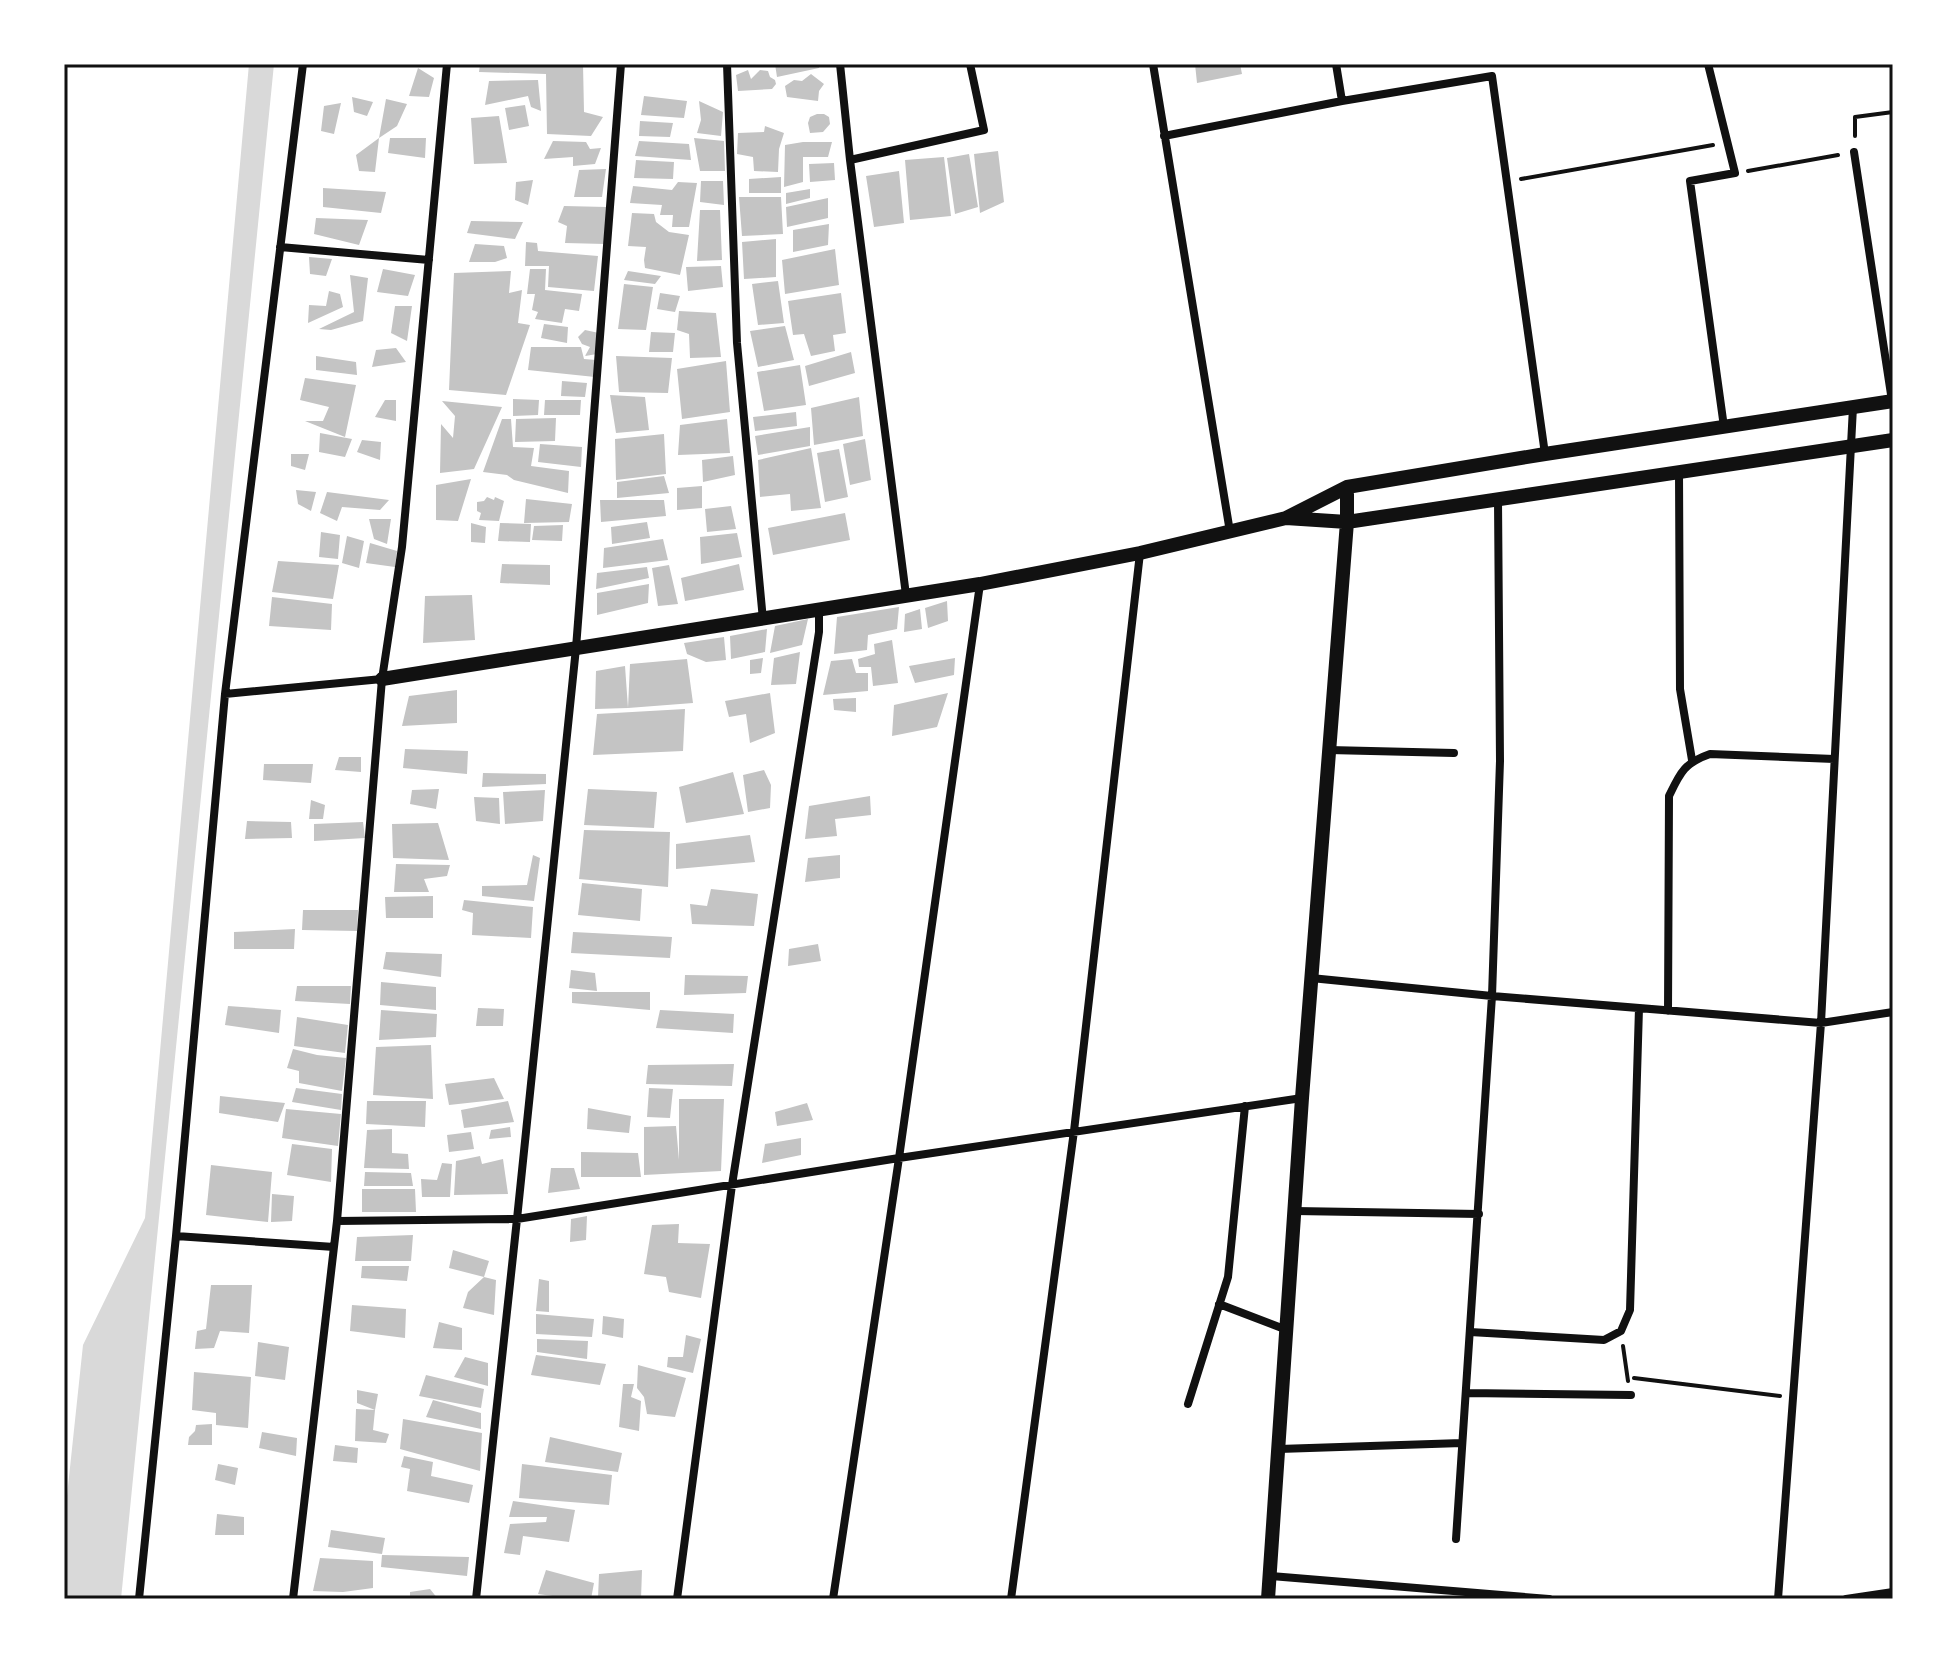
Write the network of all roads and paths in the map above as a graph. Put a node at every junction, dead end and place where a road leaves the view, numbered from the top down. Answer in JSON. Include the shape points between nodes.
{"nodes":[{"id":1,"x":303,"y":64,"type":"edge"},
{"id":2,"x":447,"y":64,"type":"edge"},
{"id":3,"x":621,"y":64,"type":"edge"},
{"id":4,"x":727,"y":64,"type":"edge"},
{"id":5,"x":840,"y":64,"type":"edge"},
{"id":6,"x":970,"y":64,"type":"edge"},
{"id":7,"x":1153,"y":64,"type":"edge"},
{"id":8,"x":1336,"y":64,"type":"edge"},
{"id":9,"x":1708,"y":64,"type":"edge"},
{"id":10,"x":1342,"y":101,"type":"junction"},
{"id":11,"x":1893,"y":112,"type":"edge"},
{"id":12,"x":1855,"y":117,"type":"dead end"},
{"id":13,"x":1164,"y":136,"type":"junction"},
{"id":14,"x":1727,"y":143,"type":"junction"},
{"id":15,"x":1854,"y":152,"type":"joint"},
{"id":16,"x":850,"y":160,"type":"junction"},
{"id":17,"x":1735,"y":173,"type":"junction"},
{"id":18,"x":1507,"y":181,"type":"junction"},
{"id":19,"x":280,"y":247,"type":"junction"},
{"id":20,"x":429,"y":260,"type":"junction"},
{"id":21,"x":1892,"y":401,"type":"edge"},
{"id":22,"x":1853,"y":407,"type":"junction"},
{"id":23,"x":1724,"y":427,"type":"junction"},
{"id":24,"x":1893,"y":440,"type":"edge"},
{"id":25,"x":1852,"y":446,"type":"junction"},
{"id":26,"x":1545,"y":454,"type":"junction"},
{"id":27,"x":1679,"y":472,"type":"junction"},
{"id":28,"x":1347,"y":487,"type":"junction"},
{"id":29,"x":1498,"y":500,"type":"junction"},
{"id":30,"x":1286,"y":518,"type":"junction"},
{"id":31,"x":1347,"y":522,"type":"junction"},
{"id":32,"x":1230,"y":533,"type":"junction"},
{"id":33,"x":1140,"y":553,"type":"junction"},
{"id":34,"x":980,"y":584,"type":"junction"},
{"id":35,"x":906,"y":595,"type":"junction"},
{"id":36,"x":819,"y":609,"type":"junction"},
{"id":37,"x":763,"y":620,"type":"junction"},
{"id":38,"x":576,"y":648,"type":"junction"},
{"id":39,"x":382,"y":679,"type":"junction"},
{"id":40,"x":225,"y":694,"type":"junction"},
{"id":41,"x":1329,"y":750,"type":"junction"},
{"id":42,"x":1454,"y":753,"type":"dead end"},
{"id":43,"x":1834,"y":759,"type":"junction"},
{"id":44,"x":1692,"y":760,"type":"junction"},
{"id":45,"x":1311,"y":978,"type":"junction"},
{"id":46,"x":1492,"y":996,"type":"junction"},
{"id":47,"x":1639,"y":1008,"type":"junction"},
{"id":48,"x":1668,"y":1011,"type":"junction"},
{"id":49,"x":1893,"y":1012,"type":"edge"},
{"id":50,"x":1821,"y":1023,"type":"junction"},
{"id":51,"x":1302,"y":1098,"type":"junction"},
{"id":52,"x":1245,"y":1106,"type":"junction"},
{"id":53,"x":1074,"y":1131,"type":"junction"},
{"id":54,"x":899,"y":1158,"type":"junction"},
{"id":55,"x":732,"y":1185,"type":"junction"},
{"id":56,"x":1295,"y":1211,"type":"junction"},
{"id":57,"x":1479,"y":1214,"type":"junction"},
{"id":58,"x":517,"y":1219,"type":"junction"},
{"id":59,"x":337,"y":1221,"type":"junction"},
{"id":60,"x":176,"y":1236,"type":"junction"},
{"id":61,"x":334,"y":1247,"type":"junction"},
{"id":62,"x":1219,"y":1304,"type":"junction"},
{"id":63,"x":1287,"y":1330,"type":"junction"},
{"id":64,"x":1621,"y":1331,"type":"junction"},
{"id":65,"x":1470,"y":1332,"type":"junction"},
{"id":66,"x":1627,"y":1377,"type":"junction"},
{"id":67,"x":1466,"y":1393,"type":"junction"},
{"id":68,"x":1631,"y":1395,"type":"joint"},
{"id":69,"x":1793,"y":1397,"type":"junction"},
{"id":70,"x":1188,"y":1404,"type":"dead end"},
{"id":71,"x":1462,"y":1443,"type":"junction"},
{"id":72,"x":1279,"y":1449,"type":"junction"},
{"id":73,"x":1456,"y":1539,"type":"dead end"},
{"id":74,"x":1271,"y":1576,"type":"junction"},
{"id":75,"x":1893,"y":1592,"type":"edge"},
{"id":76,"x":1443,"y":1595,"type":"edge"},
{"id":77,"x":139,"y":1599,"type":"edge"},
{"id":78,"x":293,"y":1599,"type":"edge"},
{"id":79,"x":476,"y":1599,"type":"edge"},
{"id":80,"x":677,"y":1599,"type":"edge"},
{"id":81,"x":833,"y":1599,"type":"edge"},
{"id":82,"x":1011,"y":1599,"type":"edge"},
{"id":83,"x":1268,"y":1599,"type":"edge"},
{"id":84,"x":1549,"y":1599,"type":"edge"},
{"id":85,"x":1778,"y":1599,"type":"edge"},
{"id":86,"x":1846,"y":1599,"type":"edge"}],
"edges":[{"from":1,"to":19,"type":"street"},
{"from":2,"to":20,"type":"street"},
{"from":3,"to":38,"type":"street"},
{"from":4,"to":37,"type":"street","via":[[737,343]]},
{"from":5,"to":16,"type":"street"},
{"from":6,"to":16,"type":"street","via":[[984,130]]},
{"from":7,"to":13,"type":"street"},
{"from":8,"to":10,"type":"street"},
{"from":9,"to":14,"type":"street"},
{"from":10,"to":13,"type":"street"},
{"from":10,"to":18,"type":"street","via":[[1492,76]]},
{"from":11,"to":12,"type":"path"},
{"from":13,"to":32,"type":"street"},
{"from":14,"to":17,"type":"street"},
{"from":14,"to":18,"type":"path"},
{"from":15,"to":17,"type":"path"},
{"from":15,"to":21,"type":"street"},
{"from":16,"to":35,"type":"street"},
{"from":17,"to":23,"type":"street","via":[[1690,181]]},
{"from":18,"to":26,"type":"street"},
{"from":19,"to":20,"type":"street"},
{"from":19,"to":40,"type":"street"},
{"from":20,"to":39,"type":"street","via":[[402,547]]},
{"from":21,"to":22,"type":"street"},
{"from":22,"to":23,"type":"street"},
{"from":22,"to":25,"type":"street"},
{"from":23,"to":26,"type":"street"},
{"from":24,"to":25,"type":"street"},
{"from":25,"to":27,"type":"street"},
{"from":25,"to":43,"type":"street"},
{"from":26,"to":28,"type":"street"},
{"from":27,"to":29,"type":"street"},
{"from":27,"to":44,"type":"street","via":[[1680,689]]},
{"from":28,"to":30,"type":"street"},
{"from":28,"to":31,"type":"street"},
{"from":29,"to":31,"type":"street"},
{"from":29,"to":46,"type":"street","via":[[1500,761]]},
{"from":30,"to":31,"type":"street"},
{"from":30,"to":32,"type":"street"},
{"from":31,"to":41,"type":"street"},
{"from":32,"to":33,"type":"street"},
{"from":33,"to":34,"type":"street"},
{"from":33,"to":53,"type":"street"},
{"from":34,"to":35,"type":"street"},
{"from":34,"to":54,"type":"street"},
{"from":35,"to":36,"type":"street"},
{"from":36,"to":37,"type":"street"},
{"from":36,"to":55,"type":"street"},
{"from":37,"to":38,"type":"street"},
{"from":38,"to":39,"type":"street"},
{"from":38,"to":58,"type":"street"},
{"from":39,"to":40,"type":"street"},
{"from":39,"to":59,"type":"street"},
{"from":40,"to":60,"type":"street"},
{"from":41,"to":42,"type":"street"},
{"from":41,"to":45,"type":"street"},
{"from":43,"to":44,"type":"street","via":[[1710,754]]},
{"from":43,"to":50,"type":"street"},
{"from":44,"to":48,"type":"street","via":[[1669,796]]},
{"from":45,"to":46,"type":"street"},
{"from":45,"to":51,"type":"street"},
{"from":46,"to":47,"type":"street"},
{"from":46,"to":57,"type":"street"},
{"from":47,"to":48,"type":"street"},
{"from":47,"to":64,"type":"street","via":[[1630,1310]]},
{"from":48,"to":50,"type":"street"},
{"from":49,"to":50,"type":"street"},
{"from":50,"to":69,"type":"street"},
{"from":51,"to":52,"type":"street"},
{"from":51,"to":56,"type":"street"},
{"from":52,"to":53,"type":"street"},
{"from":52,"to":62,"type":"street","via":[[1228,1277]]},
{"from":53,"to":54,"type":"street"},
{"from":53,"to":82,"type":"street"},
{"from":54,"to":55,"type":"street"},
{"from":54,"to":81,"type":"street"},
{"from":55,"to":58,"type":"street"},
{"from":55,"to":80,"type":"street"},
{"from":56,"to":57,"type":"street"},
{"from":56,"to":63,"type":"street"},
{"from":57,"to":65,"type":"street"},
{"from":58,"to":59,"type":"street"},
{"from":58,"to":79,"type":"street"},
{"from":59,"to":61,"type":"street"},
{"from":60,"to":61,"type":"street"},
{"from":60,"to":77,"type":"street"},
{"from":61,"to":78,"type":"street"},
{"from":62,"to":63,"type":"street"},
{"from":62,"to":70,"type":"street"},
{"from":63,"to":72,"type":"street"},
{"from":64,"to":65,"type":"street","via":[[1604,1340]]},
{"from":64,"to":66,"type":"path"},
{"from":65,"to":67,"type":"street"},
{"from":66,"to":68,"type":"path"},
{"from":66,"to":69,"type":"path"},
{"from":67,"to":68,"type":"street"},
{"from":67,"to":71,"type":"street"},
{"from":69,"to":85,"type":"street"},
{"from":71,"to":72,"type":"street"},
{"from":71,"to":73,"type":"street"},
{"from":72,"to":74,"type":"street"},
{"from":74,"to":76,"type":"street"},
{"from":74,"to":83,"type":"street"},
{"from":75,"to":86,"type":"street"},
{"from":76,"to":84,"type":"street"}]}
